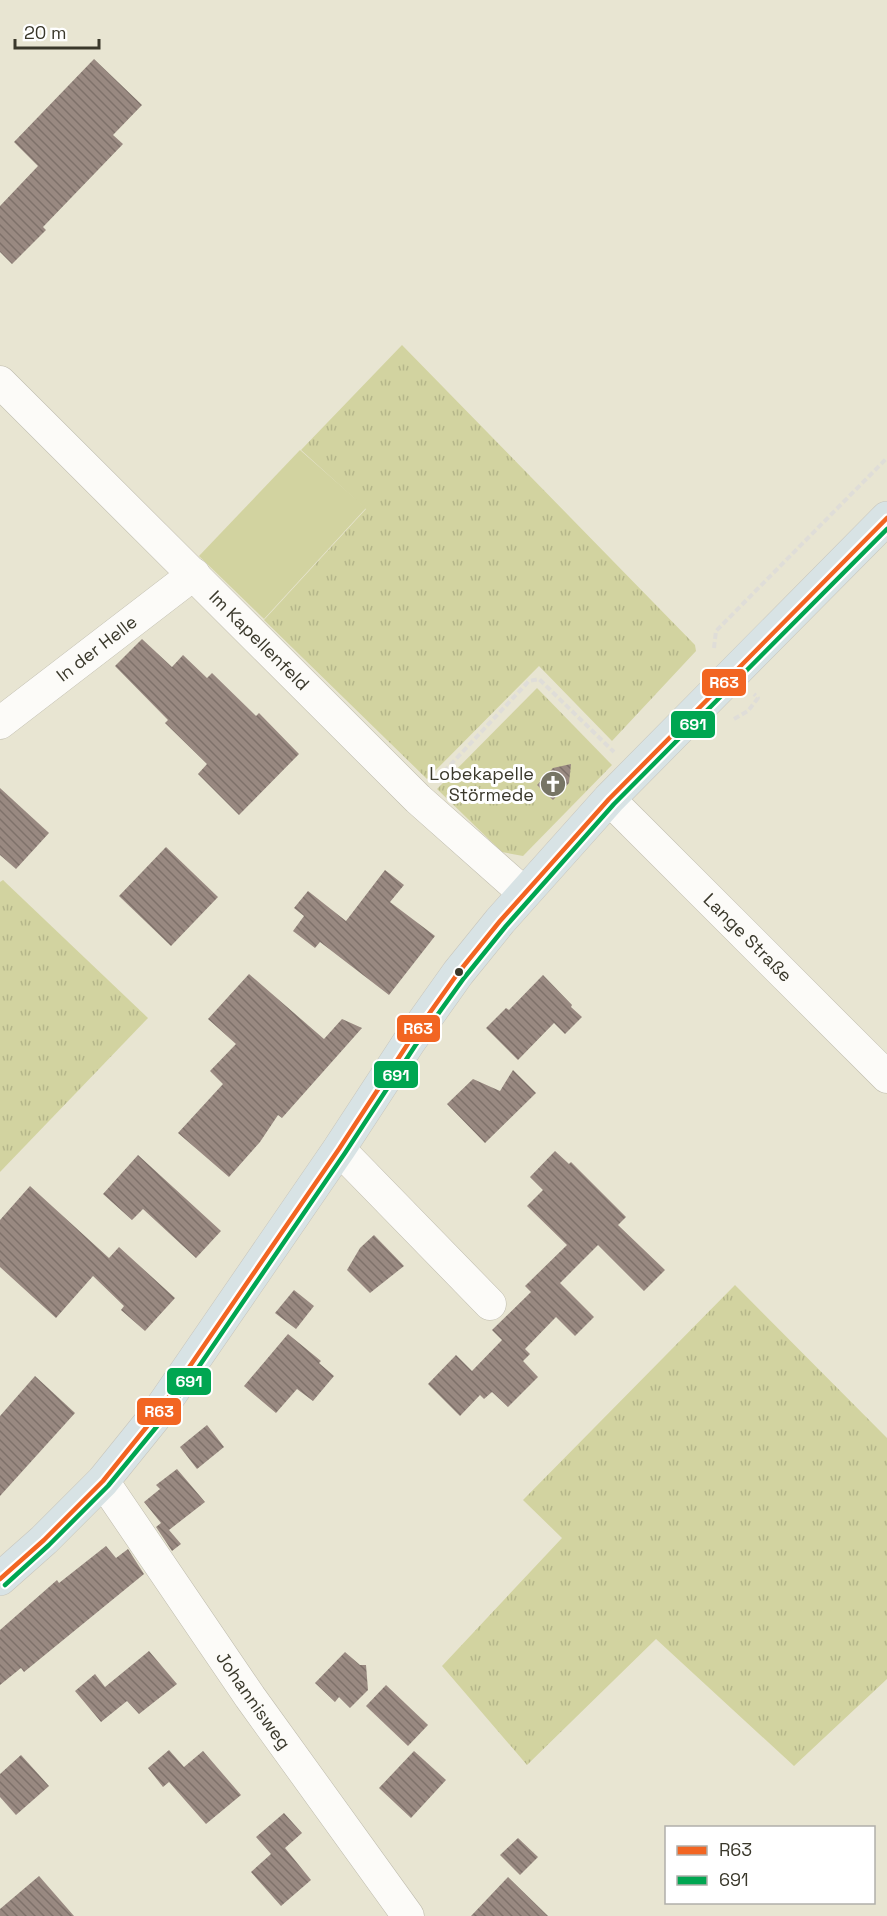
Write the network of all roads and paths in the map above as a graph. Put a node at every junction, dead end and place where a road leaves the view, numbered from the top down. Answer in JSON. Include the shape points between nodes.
{"nodes":[{"id":1,"x":0,"y":382,"type":"edge"},
{"id":2,"x":887,"y":458,"type":"edge"},
{"id":3,"x":887,"y":518,"type":"edge"},
{"id":4,"x":194,"y":574,"type":"junction"},
{"id":5,"x":713,"y":653,"type":"dead end"},
{"id":6,"x":0,"y":723,"type":"edge"},
{"id":7,"x":622,"y":760,"type":"dead end"},
{"id":8,"x":418,"y":799,"type":"junction"},
{"id":9,"x":609,"y":799,"type":"junction"},
{"id":10,"x":524,"y":893,"type":"junction"},
{"id":11,"x":887,"y":1077,"type":"edge"},
{"id":12,"x":339,"y":1149,"type":"junction"},
{"id":13,"x":490,"y":1304,"type":"dead end"},
{"id":14,"x":102,"y":1481,"type":"junction"},
{"id":15,"x":0,"y":1579,"type":"edge"},
{"id":16,"x":408,"y":1916,"type":"edge"}],
"edges":[{"from":1,"to":4,"type":"street","name":"Im Kapellenfeld"},
{"from":2,"to":5,"type":"path","via":[[716,631]]},
{"from":3,"to":9,"type":"main road"},
{"from":4,"to":6,"type":"street","name":"In der Helle"},
{"from":4,"to":8,"type":"street","name":"Im Kapellenfeld"},
{"from":7,"to":8,"type":"path","via":[[539,679],[529,681]]},
{"from":8,"to":10,"type":"street","name":"Im Kapellenfeld"},
{"from":9,"to":10,"type":"main road"},
{"from":9,"to":11,"type":"street","name":"Lange Straße"},
{"from":10,"to":12,"type":"main road","via":[[458,974]]},
{"from":12,"to":13,"type":"street"},
{"from":12,"to":14,"type":"main road","via":[[157,1414]]},
{"from":14,"to":15,"type":"main road"},
{"from":14,"to":16,"type":"street","name":"Johannisweg","via":[[250,1697]]}]}
